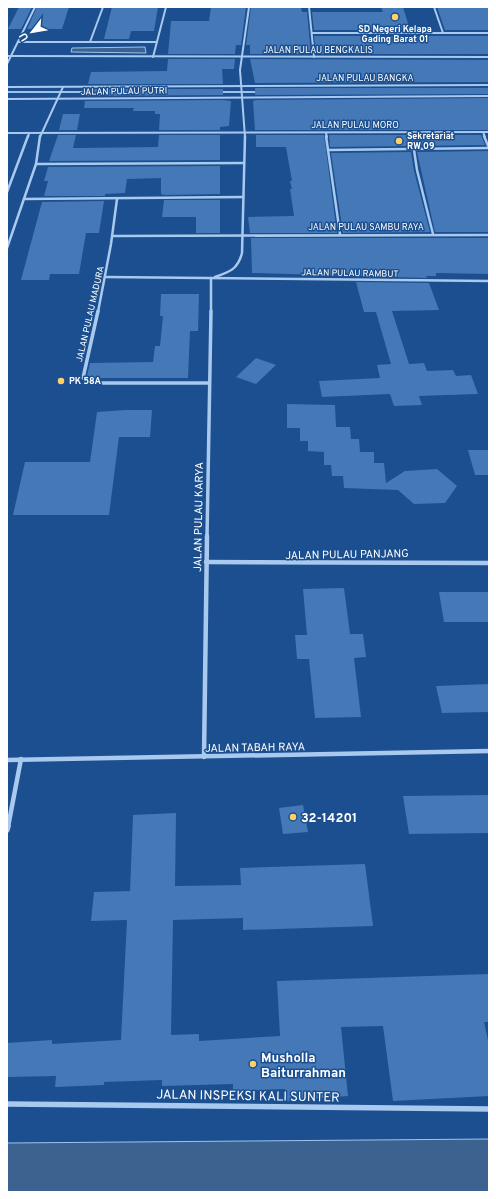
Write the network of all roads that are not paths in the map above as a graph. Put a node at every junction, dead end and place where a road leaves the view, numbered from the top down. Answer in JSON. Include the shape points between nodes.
{"nodes":[{"id":1,"x":35,"y":7,"type":"edge"},
{"id":2,"x":103,"y":7,"type":"edge"},
{"id":3,"x":166,"y":7,"type":"edge"},
{"id":4,"x":249,"y":7,"type":"edge"},
{"id":5,"x":309,"y":7,"type":"edge"},
{"id":6,"x":434,"y":7,"type":"edge"},
{"id":7,"x":312,"y":33,"type":"junction"},
{"id":8,"x":443,"y":33,"type":"junction"},
{"id":9,"x":489,"y":33,"type":"edge"},
{"id":10,"x":18,"y":42,"type":"junction"},
{"id":11,"x":90,"y":42,"type":"junction"},
{"id":12,"x":156,"y":42,"type":"junction"},
{"id":13,"x":7,"y":56,"type":"edge"},
{"id":14,"x":11,"y":56,"type":"junction"},
{"id":15,"x":153,"y":57,"type":"junction"},
{"id":16,"x":242,"y":57,"type":"junction"},
{"id":17,"x":314,"y":57,"type":"junction"},
{"id":18,"x":489,"y":57,"type":"edge"},
{"id":19,"x":7,"y":64,"type":"edge"},
{"id":20,"x":489,"y":85,"type":"edge"},
{"id":21,"x":240,"y":86,"type":"junction"},
{"id":22,"x":7,"y":87,"type":"edge"},
{"id":23,"x":63,"y":88,"type":"junction"},
{"id":24,"x":241,"y":95,"type":"junction"},
{"id":25,"x":489,"y":96,"type":"edge"},
{"id":26,"x":7,"y":99,"type":"edge"},
{"id":27,"x":58,"y":99,"type":"junction"},
{"id":28,"x":41,"y":132,"type":"junction"},
{"id":29,"x":245,"y":132,"type":"junction"},
{"id":30,"x":326,"y":132,"type":"junction"},
{"id":31,"x":484,"y":132,"type":"junction"},
{"id":32,"x":489,"y":132,"type":"edge"},
{"id":33,"x":7,"y":133,"type":"edge"},
{"id":34,"x":29,"y":133,"type":"junction"},
{"id":35,"x":489,"y":148,"type":"edge"},
{"id":36,"x":328,"y":150,"type":"junction"},
{"id":37,"x":414,"y":150,"type":"junction"},
{"id":38,"x":244,"y":163,"type":"junction"},
{"id":39,"x":36,"y":164,"type":"junction"},
{"id":40,"x":7,"y":192,"type":"edge"},
{"id":41,"x":243,"y":197,"type":"junction"},
{"id":42,"x":24,"y":199,"type":"junction"},
{"id":43,"x":117,"y":199,"type":"junction"},
{"id":44,"x":340,"y":234,"type":"junction"},
{"id":45,"x":433,"y":234,"type":"junction"},
{"id":46,"x":242,"y":235,"type":"junction"},
{"id":47,"x":489,"y":235,"type":"edge"},
{"id":48,"x":113,"y":236,"type":"junction"},
{"id":49,"x":7,"y":248,"type":"edge"},
{"id":50,"x":106,"y":277,"type":"junction"},
{"id":51,"x":211,"y":278,"type":"junction"},
{"id":52,"x":489,"y":281,"type":"edge"},
{"id":53,"x":209,"y":383,"type":"junction"},
{"id":54,"x":206,"y":562,"type":"junction"},
{"id":55,"x":489,"y":563,"type":"edge"},
{"id":56,"x":489,"y":750,"type":"edge"},
{"id":57,"x":204,"y":757,"type":"junction"},
{"id":58,"x":21,"y":759,"type":"junction"},
{"id":59,"x":7,"y":760,"type":"edge"},
{"id":60,"x":7,"y":830,"type":"edge"},
{"id":61,"x":7,"y":1104,"type":"edge"},
{"id":62,"x":489,"y":1109,"type":"edge"}],
"edges":[{"from":1,"to":10,"type":"street"},
{"from":2,"to":11,"type":"street"},
{"from":3,"to":12,"type":"street"},
{"from":4,"to":16,"type":"street"},
{"from":5,"to":7,"type":"street"},
{"from":6,"to":8,"type":"street"},
{"from":7,"to":8,"type":"street"},
{"from":7,"to":17,"type":"street"},
{"from":8,"to":9,"type":"street"},
{"from":10,"to":11,"type":"street"},
{"from":10,"to":14,"type":"street"},
{"from":11,"to":12,"type":"street"},
{"from":12,"to":15,"type":"street"},
{"from":13,"to":14,"type":"street","name":"JALAN PULAU BENGKALIS"},
{"from":14,"to":15,"type":"street","name":"JALAN PULAU BENGKALIS"},
{"from":14,"to":19,"type":"street"},
{"from":15,"to":16,"type":"street","name":"JALAN PULAU BENGKALIS"},
{"from":16,"to":17,"type":"street","name":"JALAN PULAU BENGKALIS"},
{"from":16,"to":21,"type":"street"},
{"from":17,"to":18,"type":"street","name":"JALAN PULAU BENGKALIS"},
{"from":20,"to":21,"type":"street","name":"JALAN PULAU BANGKA"},
{"from":21,"to":23,"type":"street","name":"JALAN PULAU BANGKA"},
{"from":21,"to":24,"type":"street"},
{"from":22,"to":23,"type":"street","name":"JALAN PULAU BANGKA"},
{"from":23,"to":27,"type":"street"},
{"from":24,"to":25,"type":"street","name":"JALAN PULAU BANGKA"},
{"from":24,"to":27,"type":"street","name":"JALAN PULAU PUTRI"},
{"from":24,"to":29,"type":"street"},
{"from":26,"to":27,"type":"street","name":"JALAN PULAU PUTRI"},
{"from":27,"to":28,"type":"street"},
{"from":28,"to":29,"type":"street","name":"JALAN PULAU MORO"},
{"from":28,"to":34,"type":"street","name":"JALAN PULAU MORO"},
{"from":28,"to":39,"type":"street"},
{"from":29,"to":30,"type":"street","name":"JALAN PULAU MORO"},
{"from":29,"to":38,"type":"street"},
{"from":30,"to":31,"type":"street","name":"JALAN PULAU MORO"},
{"from":30,"to":36,"type":"street"},
{"from":31,"to":32,"type":"street","name":"JALAN PULAU MORO"},
{"from":31,"to":35,"type":"street"},
{"from":33,"to":34,"type":"street","name":"JALAN PULAU MORO"},
{"from":34,"to":40,"type":"street"},
{"from":35,"to":37,"type":"street"},
{"from":36,"to":37,"type":"street"},
{"from":36,"to":44,"type":"street"},
{"from":37,"to":45,"type":"street"},
{"from":38,"to":39,"type":"street"},
{"from":38,"to":41,"type":"street"},
{"from":39,"to":42,"type":"street"},
{"from":41,"to":43,"type":"street"},
{"from":41,"to":46,"type":"street"},
{"from":42,"to":43,"type":"street"},
{"from":42,"to":49,"type":"street"},
{"from":43,"to":48,"type":"street","name":"JALAN PULAU MADURA"},
{"from":44,"to":45,"type":"street","name":"JALAN PULAU SAMBU RAYA"},
{"from":44,"to":46,"type":"street","name":"JALAN PULAU SAMBU RAYA"},
{"from":45,"to":47,"type":"street","name":"JALAN PULAU SAMBU RAYA"},
{"from":46,"to":48,"type":"street","name":"JALAN PULAU SAMBU RAYA"},
{"from":46,"to":51,"type":"street","via":[[239,265],[235,271]]},
{"from":48,"to":50,"type":"street","name":"JALAN PULAU MADURA"},
{"from":50,"to":51,"type":"street","name":"JALAN PULAU RAMBUT"},
{"from":50,"to":53,"type":"street","name":"JALAN PULAU MADURA","via":[[83,378],[100,383]]},
{"from":51,"to":52,"type":"street","name":"JALAN PULAU RAMBUT"},
{"from":51,"to":53,"type":"street","name":"JALAN PULAU KARYA"},
{"from":53,"to":54,"type":"street","name":"JALAN PULAU KARYA"},
{"from":54,"to":55,"type":"street","name":"JALAN PULAU PANJANG"},
{"from":54,"to":57,"type":"street","name":"JALAN PULAU KARYA"},
{"from":56,"to":57,"type":"street","name":"JALAN TABAH RAYA"},
{"from":57,"to":58,"type":"street","name":"JALAN TABAH RAYA"},
{"from":58,"to":59,"type":"street","name":"JALAN TABAH RAYA"},
{"from":58,"to":60,"type":"street"},
{"from":61,"to":62,"type":"street","name":"JALAN INSPEKSI KALI SUNTER"}]}
